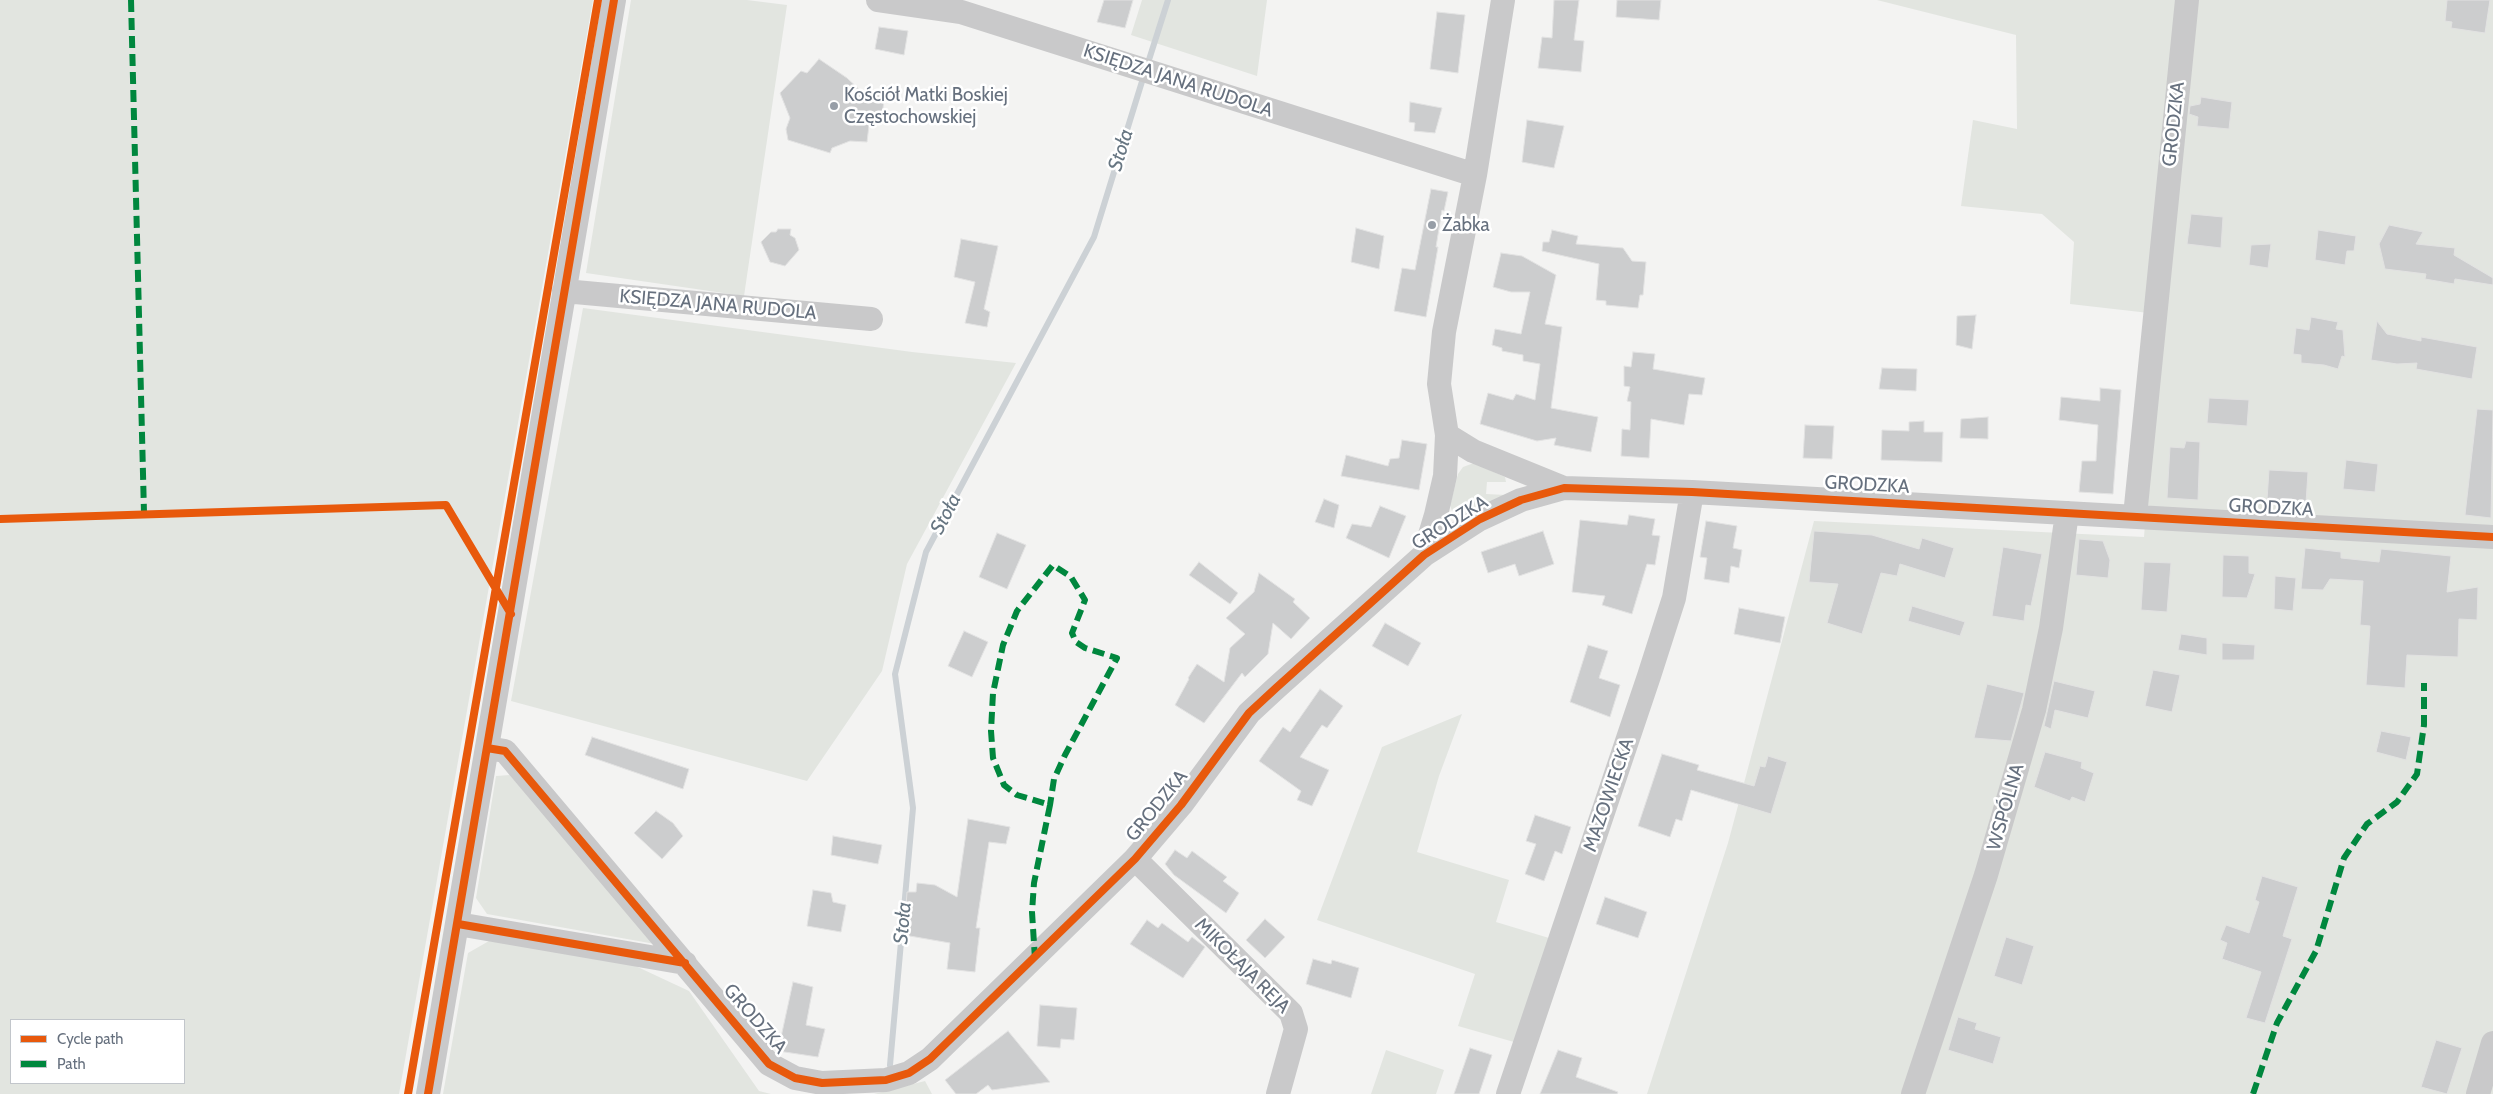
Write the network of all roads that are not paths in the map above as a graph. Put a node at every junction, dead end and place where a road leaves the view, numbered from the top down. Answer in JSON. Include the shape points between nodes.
{"nodes":[{"id":1,"x":614,"y":0,"type":"edge"},
{"id":2,"x":878,"y":0,"type":"edge"},
{"id":3,"x":1503,"y":0,"type":"edge"},
{"id":4,"x":2187,"y":0,"type":"edge"},
{"id":5,"x":987,"y":9,"type":"edge"},
{"id":6,"x":1475,"y":175,"type":"junction"},
{"id":7,"x":564,"y":291,"type":"junction"},
{"id":8,"x":871,"y":319,"type":"dead end"},
{"id":9,"x":1447,"y":435,"type":"junction"},
{"id":10,"x":1564,"y":488,"type":"junction"},
{"id":11,"x":1692,"y":492,"type":"junction"},
{"id":12,"x":2067,"y":512,"type":"junction"},
{"id":13,"x":2135,"y":516,"type":"junction"},
{"id":14,"x":2493,"y":537,"type":"edge"},
{"id":15,"x":1424,"y":556,"type":"junction"},
{"id":16,"x":487,"y":748,"type":"junction"},
{"id":17,"x":1135,"y":859,"type":"junction"},
{"id":18,"x":458,"y":924,"type":"junction"},
{"id":19,"x":686,"y":963,"type":"junction"},
{"id":20,"x":2493,"y":1043,"type":"edge"},
{"id":21,"x":428,"y":1094,"type":"edge"},
{"id":22,"x":1278,"y":1094,"type":"edge"},
{"id":23,"x":1508,"y":1094,"type":"edge"},
{"id":24,"x":1914,"y":1094,"type":"edge"},
{"id":25,"x":2478,"y":1094,"type":"edge"}],
"edges":[{"from":1,"to":7,"type":"street"},
{"from":2,"to":5,"type":"street","name":"KSIĘDZA JANA RUDOLA","via":[[961,12]]},
{"from":3,"to":6,"type":"street"},
{"from":4,"to":13,"type":"street","name":"GRODZKA"},
{"from":5,"to":6,"type":"street","name":"KSIĘDZA JANA RUDOLA","via":[[1129,65]]},
{"from":6,"to":9,"type":"street","via":[[1444,332],[1439,384]]},
{"from":7,"to":8,"type":"street","name":"KSIĘDZA JANA RUDOLA"},
{"from":7,"to":16,"type":"street"},
{"from":9,"to":10,"type":"street","via":[[1473,451]]},
{"from":9,"to":15,"type":"street","via":[[1445,476]]},
{"from":10,"to":11,"type":"street","name":"GRODZKA"},
{"from":10,"to":15,"type":"street","name":"GRODZKA","via":[[1521,500],[1480,519]]},
{"from":11,"to":12,"type":"street","name":"GRODZKA"},
{"from":11,"to":23,"type":"street","name":"MAZOWIECKA","via":[[1671,606]]},
{"from":12,"to":13,"type":"street","name":"GRODZKA"},
{"from":12,"to":24,"type":"street","name":"WSPÓLNA","via":[[2051,628],[2034,710],[1986,875]]},
{"from":13,"to":14,"type":"street","name":"GRODZKA"},
{"from":15,"to":17,"type":"street","name":"GRODZKA","via":[[1249,713]]},
{"from":16,"to":18,"type":"street"},
{"from":16,"to":19,"type":"street","name":"GRODZKA","via":[[505,751]]},
{"from":17,"to":19,"type":"street","name":"GRODZKA","via":[[930,1059],[909,1073],[886,1080],[822,1083],[795,1078],[769,1064]]},
{"from":17,"to":22,"type":"street","name":"MIKOŁAJA REJA","via":[[1291,1013],[1296,1029]]},
{"from":18,"to":19,"type":"street"},
{"from":18,"to":21,"type":"street"},
{"from":20,"to":25,"type":"street"}]}
